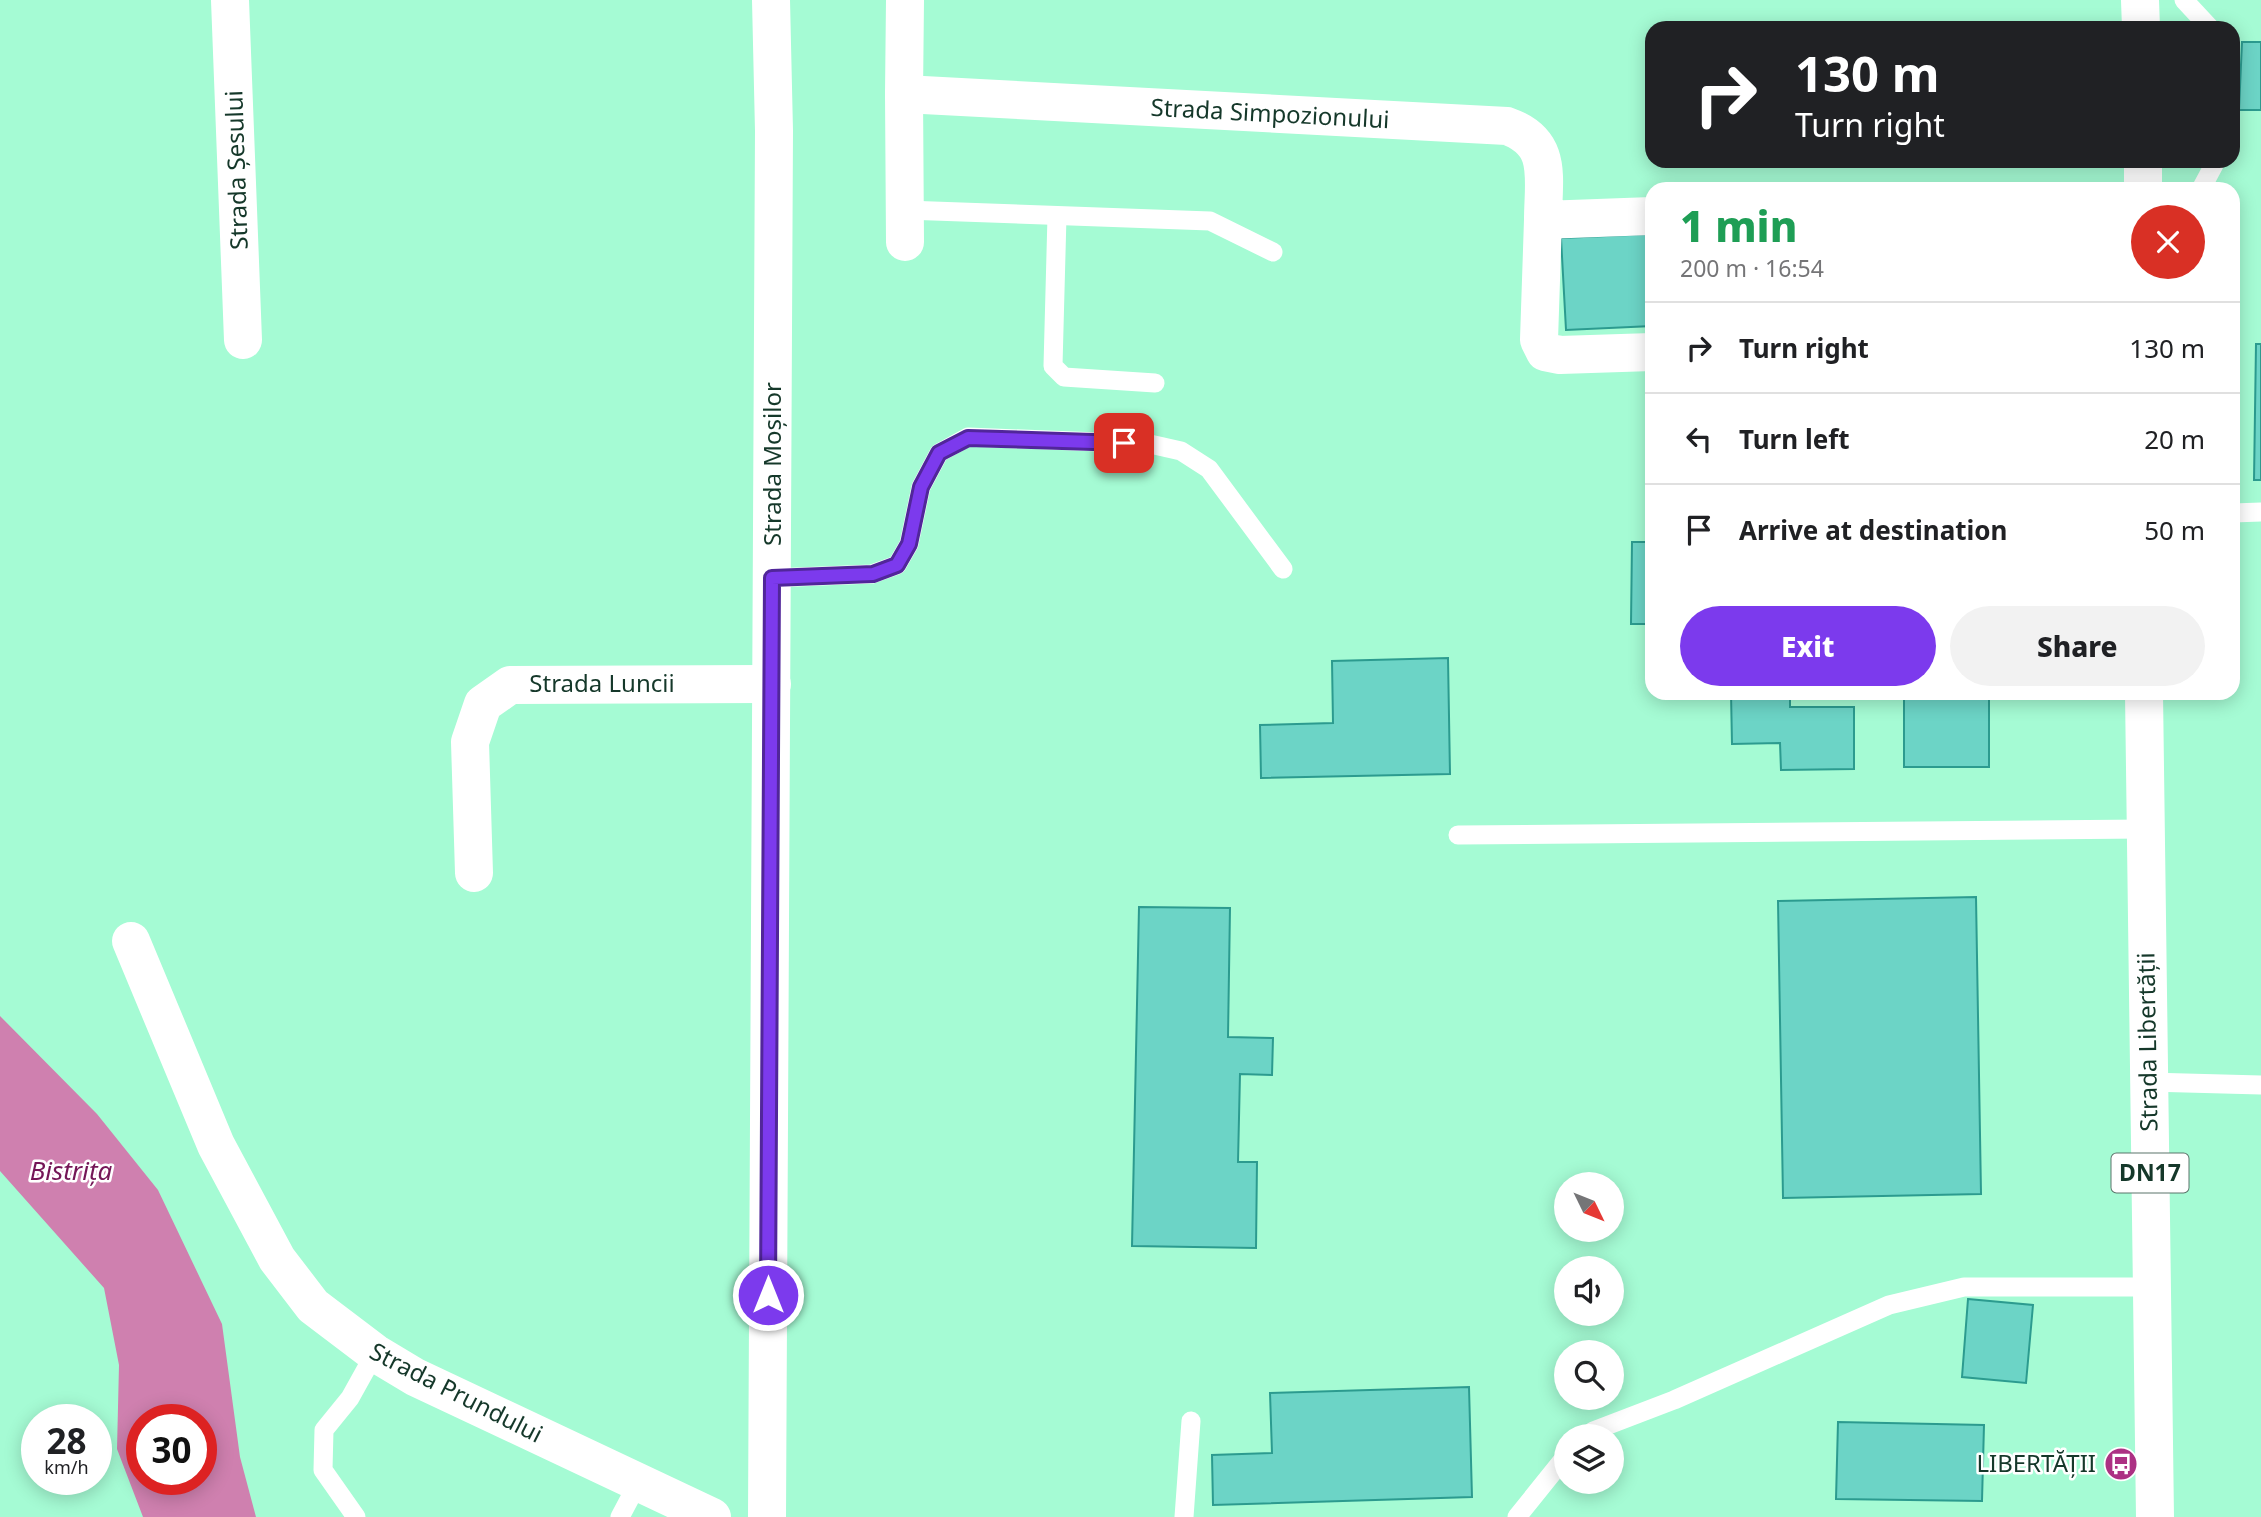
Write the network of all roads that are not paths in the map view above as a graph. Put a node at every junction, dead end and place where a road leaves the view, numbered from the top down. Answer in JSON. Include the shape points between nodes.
{"nodes":[{"id":1,"x":230,"y":0,"type":"edge"},
{"id":2,"x":771,"y":0,"type":"edge"},
{"id":3,"x":905,"y":0,"type":"edge"},
{"id":4,"x":2140,"y":0,"type":"edge"},
{"id":5,"x":2184,"y":0,"type":"edge"},
{"id":6,"x":2141,"y":21,"type":"edge"},
{"id":7,"x":2204,"y":21,"type":"edge"},
{"id":8,"x":904,"y":94,"type":"junction"},
{"id":9,"x":1057,"y":216,"type":"junction"},
{"id":10,"x":1645,"y":216,"type":"edge"},
{"id":11,"x":1543,"y":220,"type":"junction"},
{"id":12,"x":905,"y":226,"type":"joint"},
{"id":13,"x":1273,"y":252,"type":"dead end"},
{"id":14,"x":243,"y":340,"type":"dead end"},
{"id":15,"x":1645,"y":352,"type":"edge"},
{"id":16,"x":1155,"y":383,"type":"dead end"},
{"id":17,"x":2261,"y":512,"type":"edge"},
{"id":18,"x":2240,"y":513,"type":"edge"},
{"id":19,"x":1283,"y":569,"type":"dead end"},
{"id":20,"x":772,"y":578,"type":"junction"},
{"id":21,"x":772,"y":684,"type":"junction"},
{"id":22,"x":2144,"y":700,"type":"edge"},
{"id":23,"x":2144,"y":829,"type":"junction"},
{"id":24,"x":1458,"y":835,"type":"dead end"},
{"id":25,"x":474,"y":873,"type":"dead end"},
{"id":26,"x":131,"y":941,"type":"dead end"},
{"id":27,"x":2148,"y":1083,"type":"junction"},
{"id":28,"x":2261,"y":1085,"type":"edge"},
{"id":29,"x":2151,"y":1287,"type":"junction"},
{"id":30,"x":375,"y":1353,"type":"junction"},
{"id":31,"x":1191,"y":1421,"type":"dead end"},
{"id":32,"x":1611,"y":1424,"type":"edge"},
{"id":33,"x":1554,"y":1471,"type":"edge"},
{"id":34,"x":638,"y":1483,"type":"junction"},
{"id":35,"x":356,"y":1517,"type":"edge"},
{"id":36,"x":620,"y":1517,"type":"edge"},
{"id":37,"x":712,"y":1517,"type":"edge"},
{"id":38,"x":767,"y":1517,"type":"edge"},
{"id":39,"x":1184,"y":1517,"type":"edge"},
{"id":40,"x":1517,"y":1517,"type":"edge"},
{"id":41,"x":2155,"y":1517,"type":"edge"}],
"edges":[{"from":1,"to":14,"type":"street","name":"Strada Șesului"},
{"from":2,"to":20,"type":"street","name":"Strada Moșilor"},
{"from":3,"to":8,"type":"street"},
{"from":4,"to":6,"type":"street"},
{"from":5,"to":7,"type":"lane"},
{"from":8,"to":11,"type":"street","name":"Strada Simpozionului","via":[[1507,127],[1536,143],[1543,159]]},
{"from":8,"to":12,"type":"street"},
{"from":9,"to":12,"type":"lane"},
{"from":9,"to":13,"type":"lane","via":[[1210,221]]},
{"from":9,"to":16,"type":"lane","via":[[1057,372],[1064,377]]},
{"from":10,"to":11,"type":"street"},
{"from":11,"to":15,"type":"street","name":"Strada Simpozionului","via":[[1539,340],[1545,352]]},
{"from":17,"to":18,"type":"lane"},
{"from":19,"to":20,"type":"lane","via":[[1209,469],[1181,450],[1150,443],[968,438],[939,453],[921,487],[909,544],[897,565],[873,574]]},
{"from":20,"to":21,"type":"street","name":"Strada Moșilor"},
{"from":21,"to":25,"type":"street","name":"Strada Luncii","via":[[510,685],[483,704],[470,742]]},
{"from":21,"to":38,"type":"street","name":"Strada Moșilor"},
{"from":22,"to":23,"type":"street","name":"Strada Libertății","number":"DN17"},
{"from":23,"to":24,"type":"lane"},
{"from":23,"to":27,"type":"street","name":"Strada Libertății","number":"DN17"},
{"from":26,"to":30,"type":"street","name":"Strada Prundului","via":[[216,1145],[277,1259],[313,1306]]},
{"from":27,"to":28,"type":"lane"},
{"from":27,"to":29,"type":"street","name":"Strada Libertății","number":"DN17"},
{"from":29,"to":32,"type":"lane","via":[[1964,1287],[1889,1305]]},
{"from":29,"to":41,"type":"street","name":"Strada Libertății","number":"DN17"},
{"from":30,"to":34,"type":"street","name":"Strada Prundului","via":[[415,1377]]},
{"from":30,"to":35,"type":"lane","via":[[350,1398],[324,1430],[323,1470]]},
{"from":31,"to":39,"type":"lane"},
{"from":33,"to":40,"type":"lane"},
{"from":34,"to":36,"type":"lane"},
{"from":34,"to":37,"type":"street","name":"Strada Prundului"}]}
